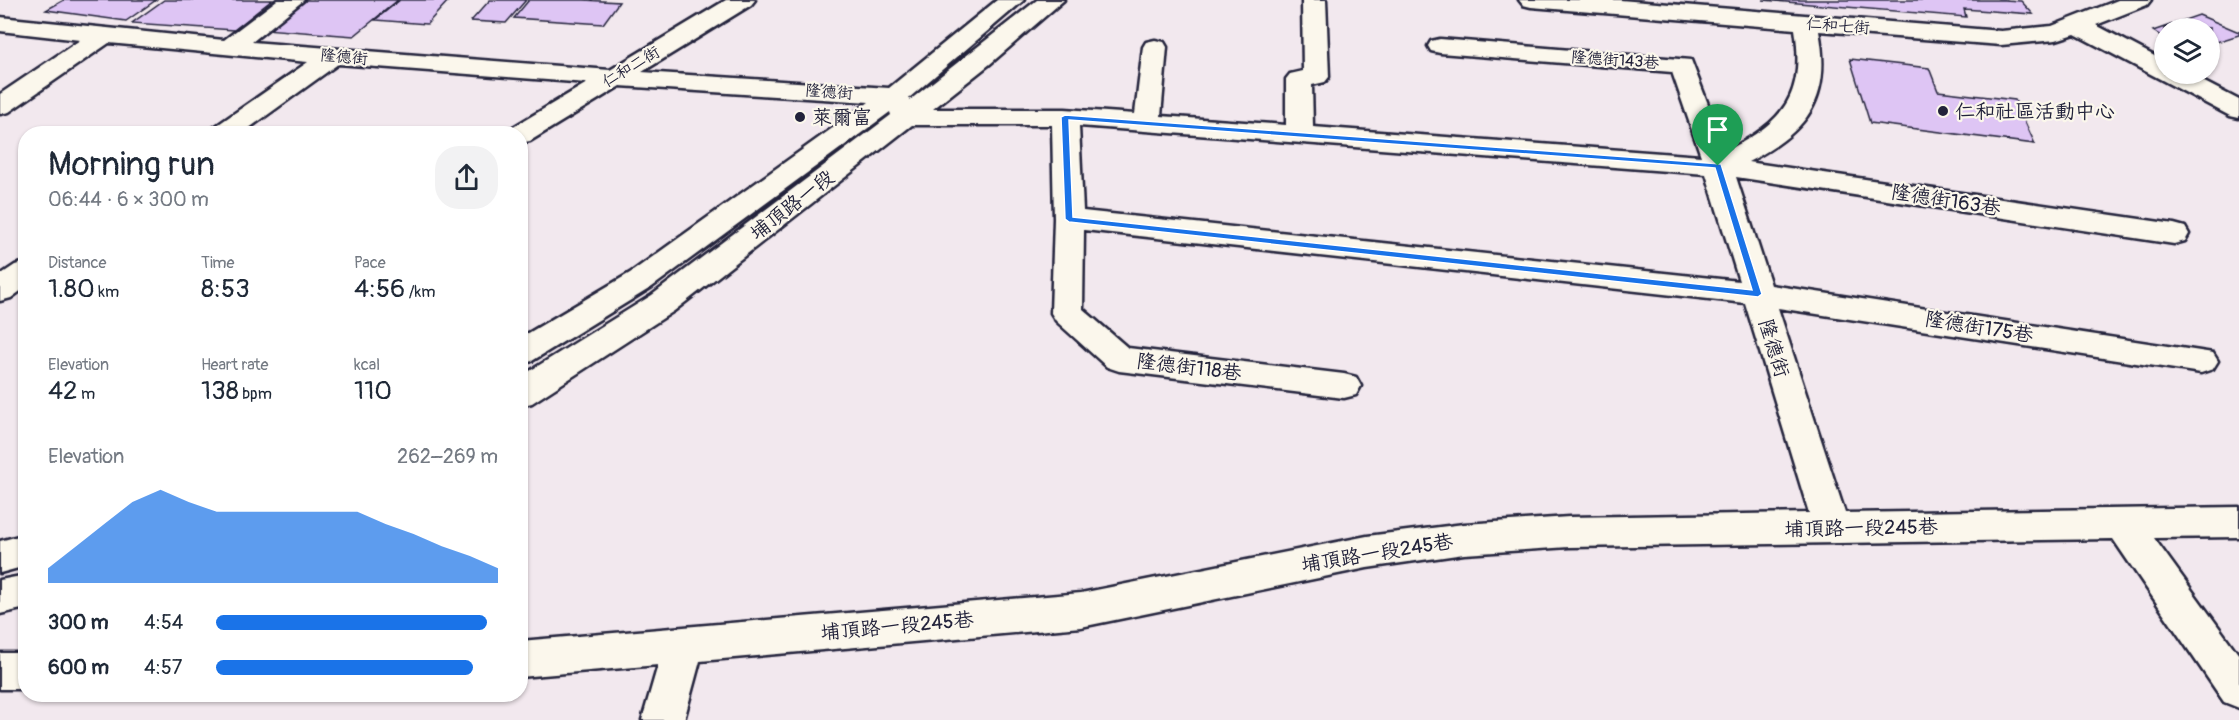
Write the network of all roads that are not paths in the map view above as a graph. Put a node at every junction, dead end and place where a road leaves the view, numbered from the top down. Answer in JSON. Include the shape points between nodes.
{"nodes":[{"id":1,"x":292,"y":0,"type":"edge"},
{"id":2,"x":743,"y":0,"type":"edge"},
{"id":3,"x":1012,"y":0,"type":"edge"},
{"id":4,"x":1053,"y":0,"type":"edge"},
{"id":5,"x":1314,"y":0,"type":"edge"},
{"id":6,"x":1531,"y":0,"type":"edge"},
{"id":7,"x":2139,"y":0,"type":"edge"},
{"id":8,"x":1658,"y":5,"type":"edge"},
{"id":9,"x":0,"y":24,"type":"edge"},
{"id":10,"x":1806,"y":24,"type":"junction"},
{"id":11,"x":2077,"y":25,"type":"junction"},
{"id":12,"x":104,"y":36,"type":"junction"},
{"id":13,"x":1440,"y":46,"type":"dead end"},
{"id":14,"x":230,"y":47,"type":"junction"},
{"id":15,"x":1155,"y":47,"type":"dead end"},
{"id":16,"x":333,"y":56,"type":"junction"},
{"id":17,"x":2154,"y":66,"type":"edge"},
{"id":18,"x":612,"y":78,"type":"junction"},
{"id":19,"x":2189,"y":84,"type":"edge"},
{"id":20,"x":0,"y":106,"type":"edge"},
{"id":21,"x":900,"y":106,"type":"junction"},
{"id":22,"x":2239,"y":110,"type":"edge"},
{"id":23,"x":1065,"y":117,"type":"junction"},
{"id":24,"x":1147,"y":124,"type":"junction"},
{"id":25,"x":234,"y":126,"type":"edge"},
{"id":26,"x":528,"y":130,"type":"edge"},
{"id":27,"x":1300,"y":135,"type":"junction"},
{"id":28,"x":1718,"y":166,"type":"junction"},
{"id":29,"x":1069,"y":219,"type":"junction"},
{"id":30,"x":2174,"y":234,"type":"dead end"},
{"id":31,"x":18,"y":278,"type":"edge"},
{"id":32,"x":0,"y":290,"type":"edge"},
{"id":33,"x":1758,"y":294,"type":"junction"},
{"id":34,"x":0,"y":298,"type":"edge"},
{"id":35,"x":18,"y":301,"type":"edge"},
{"id":36,"x":528,"y":348,"type":"edge"},
{"id":37,"x":2201,"y":361,"type":"dead end"},
{"id":38,"x":1344,"y":386,"type":"dead end"},
{"id":39,"x":528,"y":389,"type":"edge"},
{"id":40,"x":2239,"y":522,"type":"edge"},
{"id":41,"x":2123,"y":524,"type":"junction"},
{"id":42,"x":1832,"y":529,"type":"junction"},
{"id":43,"x":18,"y":552,"type":"edge"},
{"id":44,"x":0,"y":557,"type":"edge"},
{"id":45,"x":18,"y":593,"type":"edge"},
{"id":46,"x":0,"y":597,"type":"edge"},
{"id":47,"x":684,"y":645,"type":"junction"},
{"id":48,"x":528,"y":658,"type":"edge"},
{"id":49,"x":0,"y":671,"type":"edge"},
{"id":50,"x":18,"y":671,"type":"edge"},
{"id":51,"x":2239,"y":689,"type":"edge"},
{"id":52,"x":663,"y":720,"type":"edge"}],
"edges":[{"from":1,"to":14,"type":"street"},
{"from":2,"to":18,"type":"street","name":"仁和二街"},
{"from":3,"to":21,"type":"street","name":"埔頂路一段"},
{"from":4,"to":21,"type":"street","name":"埔頂路一段"},
{"from":5,"to":27,"type":"street","via":[[1316,77],[1299,79]]},
{"from":6,"to":8,"type":"street","name":"仁和七街"},
{"from":7,"to":11,"type":"street","name":"仁和七街"},
{"from":8,"to":10,"type":"street","name":"仁和七街"},
{"from":9,"to":12,"type":"street","name":"隆德街"},
{"from":10,"to":11,"type":"street","name":"仁和七街","via":[[2001,38],[2056,33]]},
{"from":10,"to":28,"type":"street","via":[[1812,49],[1812,78],[1802,108],[1780,132]]},
{"from":11,"to":17,"type":"street"},
{"from":12,"to":14,"type":"street","name":"隆德街"},
{"from":12,"to":20,"type":"street"},
{"from":13,"to":28,"type":"street","name":"隆德街143巷","via":[[1683,65]]},
{"from":14,"to":16,"type":"street","name":"隆德街"},
{"from":15,"to":24,"type":"street"},
{"from":16,"to":18,"type":"street","name":"隆德街"},
{"from":16,"to":25,"type":"street"},
{"from":18,"to":21,"type":"street","name":"隆德街"},
{"from":18,"to":26,"type":"street","name":"仁和二街"},
{"from":19,"to":22,"type":"street"},
{"from":21,"to":23,"type":"street","name":"隆德街"},
{"from":21,"to":36,"type":"street","name":"埔頂路一段","via":[[641,280]]},
{"from":21,"to":39,"type":"street","name":"埔頂路一段","via":[[663,303]]},
{"from":23,"to":24,"type":"street","name":"隆德街"},
{"from":23,"to":29,"type":"street","name":"隆德街118巷"},
{"from":24,"to":27,"type":"street","name":"隆德街"},
{"from":27,"to":28,"type":"street","name":"隆德街"},
{"from":28,"to":30,"type":"street","name":"隆德街163巷"},
{"from":28,"to":33,"type":"street","name":"隆德街"},
{"from":29,"to":33,"type":"street","name":"隆德街175巷"},
{"from":29,"to":38,"type":"street","name":"隆德街118巷","via":[[1066,314],[1119,359]]},
{"from":31,"to":32,"type":"street"},
{"from":33,"to":37,"type":"street","name":"隆德街175巷"},
{"from":33,"to":42,"type":"street","name":"隆德街"},
{"from":34,"to":35,"type":"street"},
{"from":40,"to":41,"type":"street","name":"埔頂路一段245巷"},
{"from":41,"to":42,"type":"street","name":"埔頂路一段245巷"},
{"from":41,"to":51,"type":"street"},
{"from":42,"to":47,"type":"street","name":"埔頂路一段245巷","via":[[1569,532],[1464,539],[1367,552],[1081,610]]},
{"from":43,"to":44,"type":"street"},
{"from":45,"to":46,"type":"street"},
{"from":47,"to":48,"type":"street","name":"埔頂路一段245巷"},
{"from":47,"to":52,"type":"street"},
{"from":49,"to":50,"type":"street"}]}
